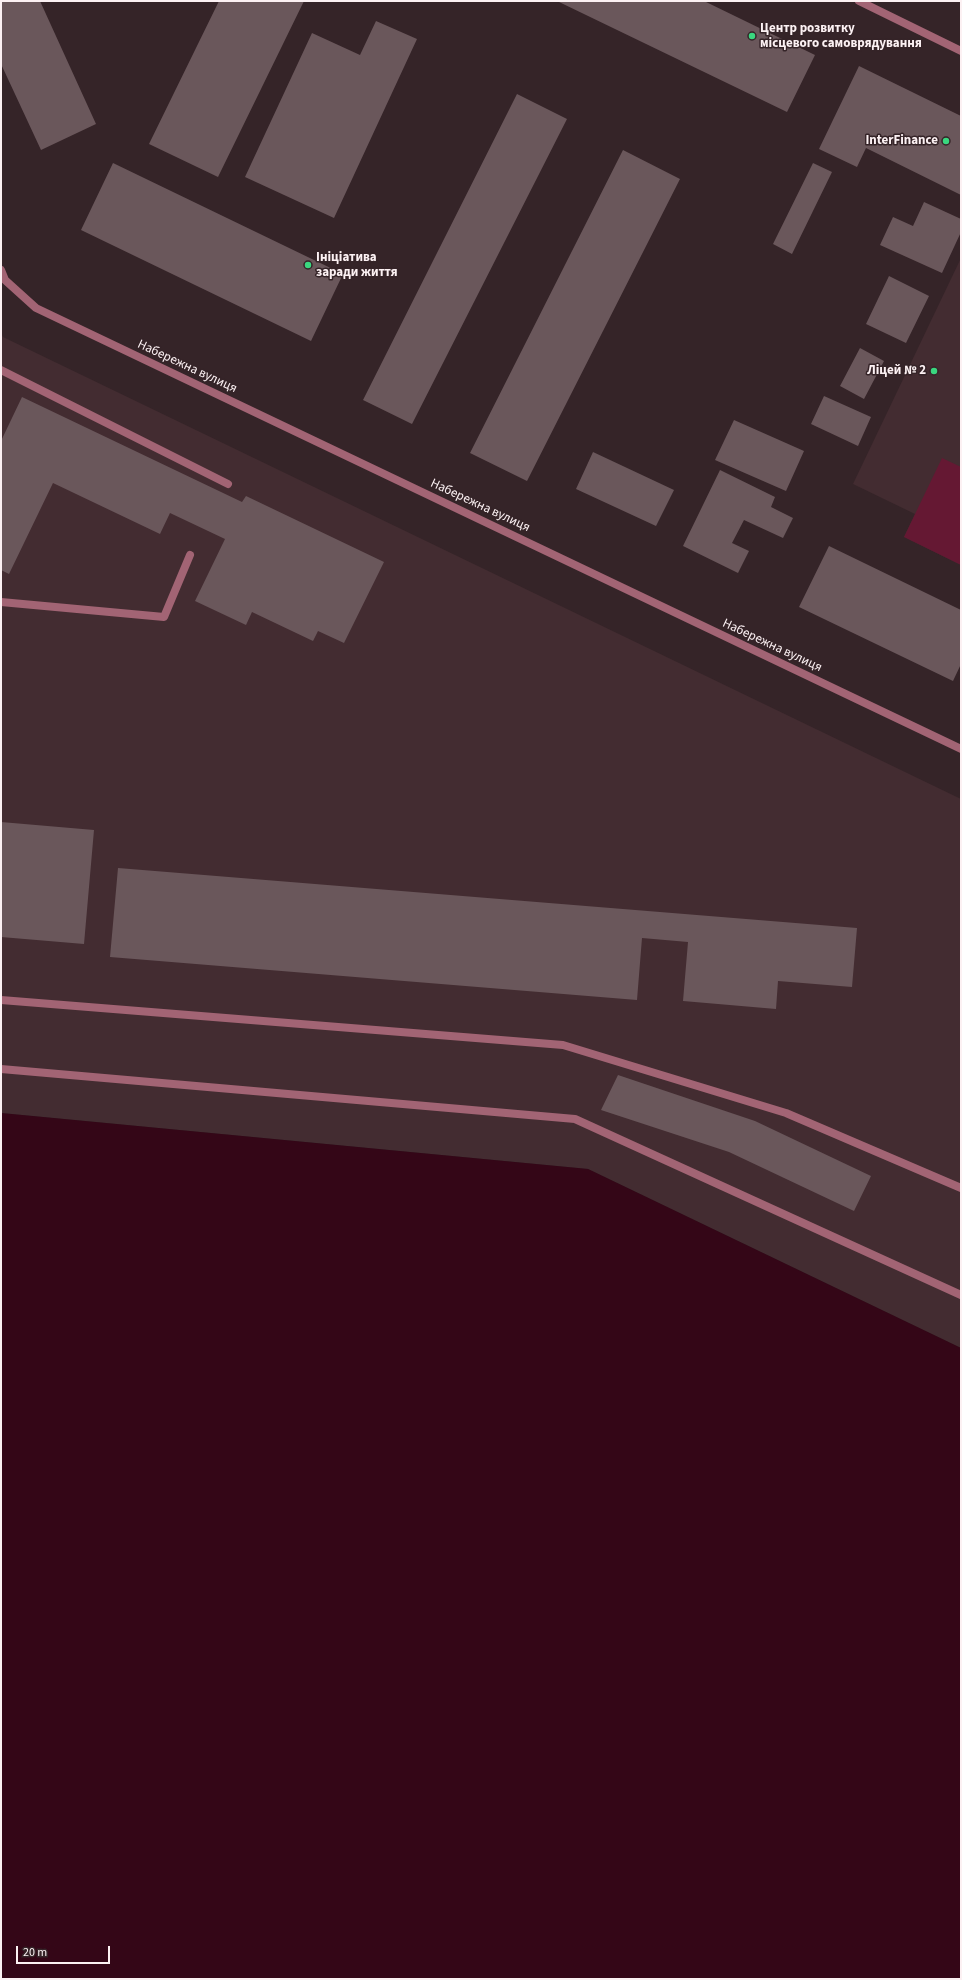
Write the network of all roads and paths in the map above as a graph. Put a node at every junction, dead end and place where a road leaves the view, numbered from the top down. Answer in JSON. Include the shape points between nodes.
{"nodes":[{"id":1,"x":859,"y":1,"type":"edge"},
{"id":2,"x":961,"y":51,"type":"edge"},
{"id":3,"x":1,"y":270,"type":"edge"},
{"id":4,"x":1,"y":370,"type":"edge"},
{"id":5,"x":228,"y":484,"type":"dead end"},
{"id":6,"x":190,"y":555,"type":"dead end"},
{"id":7,"x":1,"y":602,"type":"edge"},
{"id":8,"x":961,"y":749,"type":"edge"},
{"id":9,"x":1,"y":1000,"type":"edge"},
{"id":10,"x":1,"y":1069,"type":"edge"},
{"id":11,"x":961,"y":1188,"type":"edge"},
{"id":12,"x":961,"y":1295,"type":"edge"}],
"edges":[{"from":1,"to":2,"type":"street"},
{"from":3,"to":8,"type":"street","name":"Набережна вулиця","via":[[5,280],[36,308]]},
{"from":4,"to":5,"type":"street"},
{"from":6,"to":7,"type":"street","via":[[164,617]]},
{"from":9,"to":11,"type":"street","via":[[563,1044],[786,1113]]},
{"from":10,"to":12,"type":"street","via":[[575,1119]]}]}
